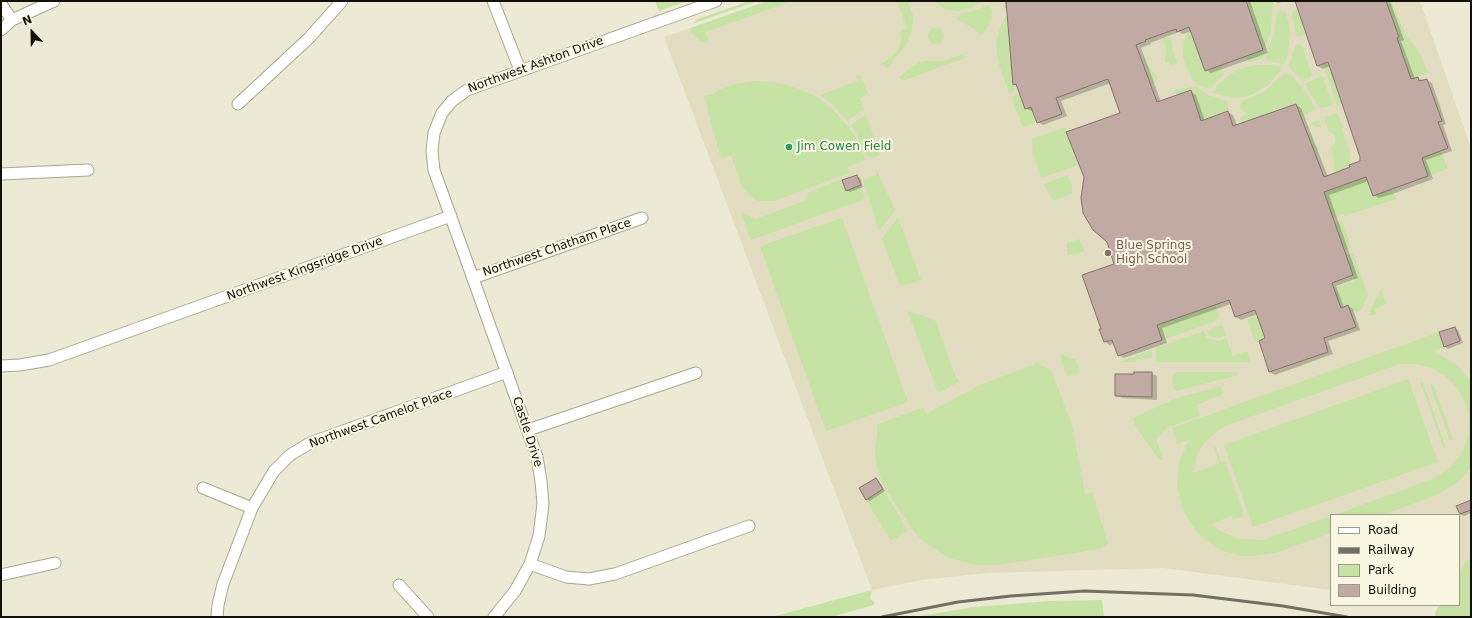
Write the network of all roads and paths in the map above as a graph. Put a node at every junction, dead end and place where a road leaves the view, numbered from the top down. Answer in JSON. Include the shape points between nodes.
{"nodes":[{"id":1,"x":54,"y":1,"type":"edge"},
{"id":2,"x":342,"y":1,"type":"edge"},
{"id":3,"x":493,"y":1,"type":"edge"},
{"id":4,"x":716,"y":1,"type":"edge"},
{"id":5,"x":1,"y":4,"type":"edge"},
{"id":6,"x":12,"y":20,"type":"junction"},
{"id":7,"x":1,"y":30,"type":"edge"},
{"id":8,"x":520,"y":70,"type":"junction"},
{"id":9,"x":238,"y":104,"type":"dead end"},
{"id":10,"x":88,"y":170,"type":"dead end"},
{"id":11,"x":1,"y":174,"type":"edge"},
{"id":12,"x":451,"y":216,"type":"junction"},
{"id":13,"x":642,"y":218,"type":"dead end"},
{"id":14,"x":473,"y":278,"type":"junction"},
{"id":15,"x":1,"y":366,"type":"edge"},
{"id":16,"x":507,"y":372,"type":"junction"},
{"id":17,"x":696,"y":373,"type":"dead end"},
{"id":18,"x":528,"y":430,"type":"junction"},
{"id":19,"x":203,"y":488,"type":"dead end"},
{"id":20,"x":252,"y":508,"type":"junction"},
{"id":21,"x":748,"y":526,"type":"dead end"},
{"id":22,"x":55,"y":563,"type":"dead end"},
{"id":23,"x":530,"y":564,"type":"junction"},
{"id":24,"x":1,"y":575,"type":"edge"},
{"id":25,"x":399,"y":585,"type":"dead end"},
{"id":26,"x":217,"y":617,"type":"edge"},
{"id":27,"x":428,"y":617,"type":"edge"},
{"id":28,"x":494,"y":617,"type":"edge"}],
"edges":[{"from":1,"to":6,"type":"street"},
{"from":2,"to":9,"type":"street","via":[[309,38]]},
{"from":3,"to":8,"type":"street"},
{"from":4,"to":8,"type":"street","name":"Northwest Ashton Drive"},
{"from":5,"to":6,"type":"street"},
{"from":6,"to":7,"type":"street"},
{"from":8,"to":12,"type":"street","name":"Northwest Ashton Drive","via":[[467,90],[452,101],[442,113],[434,133],[432,151],[434,170]]},
{"from":10,"to":11,"type":"street"},
{"from":12,"to":14,"type":"street"},
{"from":12,"to":15,"type":"street","name":"Northwest Kingsridge Drive","via":[[49,360]]},
{"from":13,"to":14,"type":"street","name":"Northwest Chatham Place"},
{"from":14,"to":16,"type":"street"},
{"from":16,"to":18,"type":"street","name":"Castle Drive"},
{"from":16,"to":20,"type":"street","name":"Northwest Camelot Place","via":[[310,443],[290,455],[274,472]]},
{"from":17,"to":18,"type":"street"},
{"from":18,"to":23,"type":"street","name":"Castle Drive","via":[[537,457],[543,504],[539,536]]},
{"from":19,"to":20,"type":"street"},
{"from":20,"to":26,"type":"street","name":"Northwest Camelot Place","via":[[223,584]]},
{"from":21,"to":23,"type":"street","via":[[615,574],[589,579],[566,577]]},
{"from":22,"to":24,"type":"street"},
{"from":23,"to":28,"type":"street","name":"Castle Drive","via":[[515,591]]},
{"from":25,"to":27,"type":"street"}]}
